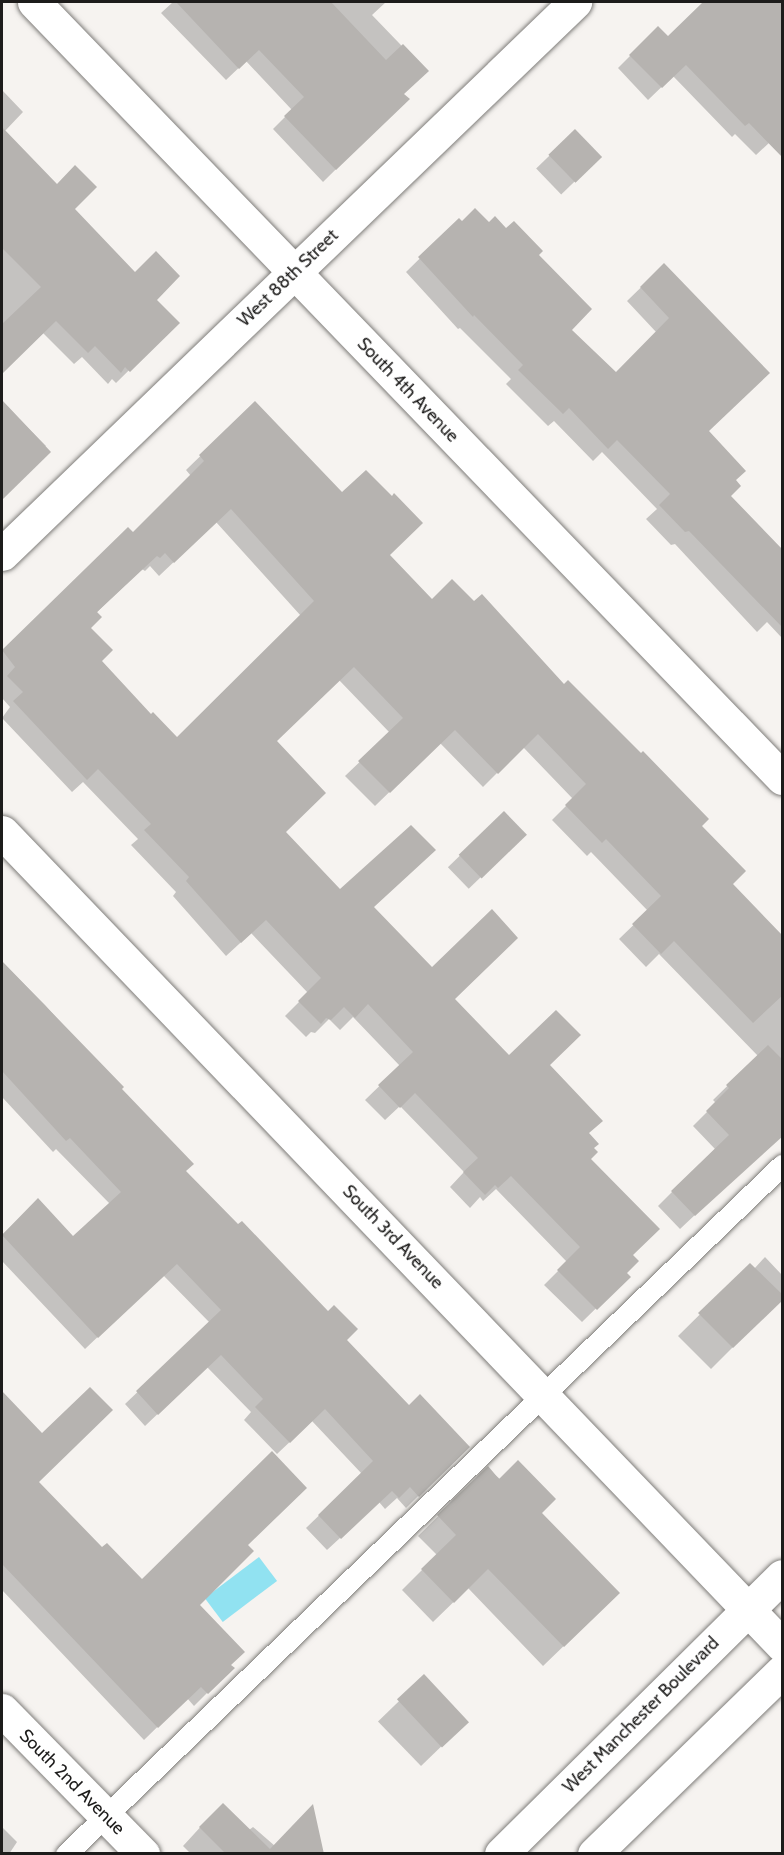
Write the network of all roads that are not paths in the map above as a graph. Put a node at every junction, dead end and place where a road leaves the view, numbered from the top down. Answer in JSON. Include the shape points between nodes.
{"nodes":[{"id":1,"x":34,"y":2,"type":"edge"},
{"id":2,"x":575,"y":2,"type":"edge"},
{"id":3,"x":294,"y":272,"type":"junction"},
{"id":4,"x":2,"y":554,"type":"edge"},
{"id":5,"x":783,"y":778,"type":"edge"},
{"id":6,"x":2,"y":832,"type":"edge"},
{"id":7,"x":783,"y":1165,"type":"edge"},
{"id":8,"x":544,"y":1394,"type":"junction"},
{"id":9,"x":783,"y":1576,"type":"edge"},
{"id":10,"x":749,"y":1609,"type":"junction"},
{"id":11,"x":783,"y":1645,"type":"edge"},
{"id":12,"x":783,"y":1671,"type":"edge"},
{"id":13,"x":2,"y":1710,"type":"edge"},
{"id":14,"x":105,"y":1816,"type":"junction"},
{"id":15,"x":66,"y":1854,"type":"edge"},
{"id":16,"x":143,"y":1854,"type":"edge"},
{"id":17,"x":501,"y":1854,"type":"edge"},
{"id":18,"x":594,"y":1854,"type":"edge"}],
"edges":[{"from":1,"to":3,"type":"street","name":"South 4th Avenue"},
{"from":2,"to":3,"type":"street","name":"West 88th Street"},
{"from":3,"to":4,"type":"street","name":"West 88th Street"},
{"from":3,"to":5,"type":"street","name":"South 4th Avenue"},
{"from":6,"to":8,"type":"street","name":"South 3rd Avenue"},
{"from":7,"to":8,"type":"lane"},
{"from":8,"to":10,"type":"street","name":"South 3rd Avenue"},
{"from":8,"to":14,"type":"lane"},
{"from":9,"to":10,"type":"street","name":"West Manchester Boulevard"},
{"from":10,"to":11,"type":"street","name":"South 3rd Avenue"},
{"from":10,"to":17,"type":"street","name":"West Manchester Boulevard"},
{"from":12,"to":18,"type":"street"},
{"from":13,"to":14,"type":"street","name":"South 2nd Avenue"},
{"from":14,"to":15,"type":"lane"},
{"from":14,"to":16,"type":"street","name":"South 2nd Avenue"}]}
